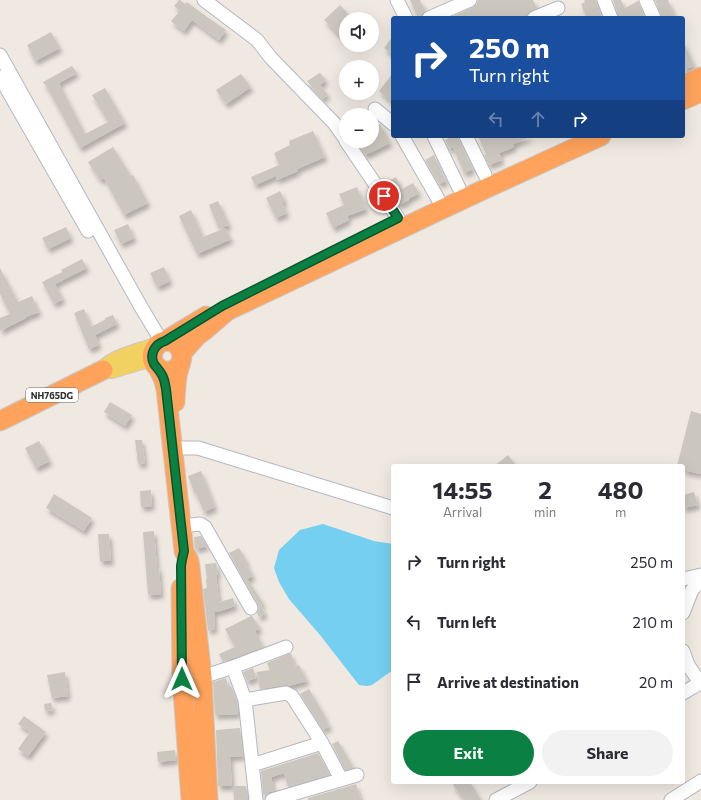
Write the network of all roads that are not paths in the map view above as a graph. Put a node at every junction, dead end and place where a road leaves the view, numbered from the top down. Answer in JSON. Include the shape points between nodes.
{"nodes":[{"id":1,"x":204,"y":0,"type":"edge"},
{"id":2,"x":397,"y":0,"type":"edge"},
{"id":3,"x":470,"y":0,"type":"edge"},
{"id":4,"x":604,"y":0,"type":"edge"},
{"id":5,"x":646,"y":0,"type":"edge"},
{"id":6,"x":558,"y":9,"type":"edge"},
{"id":7,"x":405,"y":16,"type":"edge"},
{"id":8,"x":434,"y":16,"type":"edge"},
{"id":9,"x":539,"y":16,"type":"edge"},
{"id":10,"x":610,"y":16,"type":"edge"},
{"id":11,"x":653,"y":16,"type":"edge"},
{"id":12,"x":0,"y":56,"type":"edge"},
{"id":13,"x":0,"y":77,"type":"edge"},
{"id":14,"x":701,"y":77,"type":"edge"},
{"id":15,"x":685,"y":87,"type":"edge"},
{"id":16,"x":685,"y":88,"type":"edge"},
{"id":17,"x":701,"y":92,"type":"edge"},
{"id":18,"x":379,"y":112,"type":"edge"},
{"id":19,"x":391,"y":122,"type":"edge"},
{"id":20,"x":339,"y":130,"type":"edge"},
{"id":21,"x":403,"y":138,"type":"edge"},
{"id":22,"x":435,"y":138,"type":"edge"},
{"id":23,"x":467,"y":138,"type":"edge"},
{"id":24,"x":565,"y":138,"type":"edge"},
{"id":25,"x":597,"y":138,"type":"edge"},
{"id":26,"x":351,"y":148,"type":"edge"},
{"id":27,"x":485,"y":175,"type":"junction"},
{"id":28,"x":459,"y":188,"type":"junction"},
{"id":29,"x":438,"y":199,"type":"junction"},
{"id":30,"x":398,"y":218,"type":"junction"},
{"id":31,"x":159,"y":350,"type":"junction"},
{"id":32,"x":181,"y":358,"type":"junction"},
{"id":33,"x":103,"y":370,"type":"joint"},
{"id":34,"x":0,"y":421,"type":"edge"},
{"id":35,"x":173,"y":444,"type":"junction"},
{"id":36,"x":391,"y":507,"type":"edge"},
{"id":37,"x":182,"y":526,"type":"junction"},
{"id":38,"x":184,"y":551,"type":"junction"},
{"id":39,"x":701,"y":575,"type":"edge"},
{"id":40,"x":685,"y":579,"type":"edge"},
{"id":41,"x":701,"y":581,"type":"edge"},
{"id":42,"x":251,"y":608,"type":"dead end"},
{"id":43,"x":685,"y":608,"type":"edge"},
{"id":44,"x":286,"y":647,"type":"dead end"},
{"id":45,"x":685,"y":657,"type":"edge"},
{"id":46,"x":233,"y":667,"type":"junction"},
{"id":47,"x":202,"y":677,"type":"junction"},
{"id":48,"x":701,"y":683,"type":"edge"},
{"id":49,"x":685,"y":692,"type":"edge"},
{"id":50,"x":246,"y":700,"type":"junction"},
{"id":51,"x":322,"y":743,"type":"junction"},
{"id":52,"x":252,"y":766,"type":"junction"},
{"id":53,"x":357,"y":775,"type":"dead end"},
{"id":54,"x":341,"y":780,"type":"junction"},
{"id":55,"x":701,"y":781,"type":"edge"},
{"id":56,"x":526,"y":784,"type":"edge"},
{"id":57,"x":288,"y":798,"type":"edge"},
{"id":58,"x":191,"y":800,"type":"edge"},
{"id":59,"x":208,"y":800,"type":"edge"},
{"id":60,"x":256,"y":800,"type":"edge"},
{"id":61,"x":272,"y":800,"type":"edge"},
{"id":62,"x":496,"y":800,"type":"edge"},
{"id":63,"x":671,"y":800,"type":"edge"}],
"edges":[{"from":1,"to":20,"type":"street","via":[[257,40]]},
{"from":2,"to":7,"type":"street"},
{"from":3,"to":8,"type":"street"},
{"from":4,"to":10,"type":"street"},
{"from":5,"to":11,"type":"street"},
{"from":6,"to":9,"type":"street"},
{"from":12,"to":31,"type":"street","via":[[141,307]]},
{"from":13,"to":31,"type":"street","via":[[133,310]]},
{"from":14,"to":15,"type":"highway"},
{"from":16,"to":17,"type":"highway"},
{"from":18,"to":19,"type":"street"},
{"from":21,"to":29,"type":"street"},
{"from":22,"to":28,"type":"street"},
{"from":23,"to":27,"type":"street"},
{"from":24,"to":27,"type":"highway"},
{"from":25,"to":32,"type":"highway","via":[[227,311],[197,336]]},
{"from":26,"to":30,"type":"street"},
{"from":27,"to":28,"type":"highway"},
{"from":28,"to":29,"type":"highway"},
{"from":29,"to":30,"type":"highway"},
{"from":30,"to":31,"type":"highway","via":[[222,306]]},
{"from":31,"to":32,"type":"highway","via":[[174,343],[180,349]]},
{"from":31,"to":32,"type":"highway","via":[[166,371],[177,368]]},
{"from":31,"to":33,"type":"main road","via":[[142,361],[112,370]]},
{"from":31,"to":35,"type":"highway"},
{"from":32,"to":35,"type":"highway","via":[[177,376]]},
{"from":33,"to":34,"type":"highway","number":"NH765DG"},
{"from":35,"to":36,"type":"street","via":[[198,448]]},
{"from":35,"to":37,"type":"highway"},
{"from":37,"to":38,"type":"highway"},
{"from":37,"to":42,"type":"street","via":[[200,524],[205,527]]},
{"from":38,"to":47,"type":"highway","via":[[189,561]]},
{"from":38,"to":58,"type":"highway","via":[[181,566],[182,679]]},
{"from":39,"to":40,"type":"street"},
{"from":41,"to":43,"type":"street","via":[[692,590]]},
{"from":44,"to":46,"type":"street"},
{"from":45,"to":48,"type":"street"},
{"from":46,"to":47,"type":"street"},
{"from":46,"to":50,"type":"street"},
{"from":47,"to":59,"type":"highway"},
{"from":48,"to":49,"type":"street"},
{"from":50,"to":51,"type":"street","via":[[290,694]]},
{"from":50,"to":52,"type":"street"},
{"from":51,"to":52,"type":"street"},
{"from":51,"to":54,"type":"street"},
{"from":52,"to":60,"type":"street"},
{"from":53,"to":54,"type":"street"},
{"from":54,"to":57,"type":"street"},
{"from":55,"to":63,"type":"street"},
{"from":56,"to":62,"type":"street"},
{"from":57,"to":61,"type":"street"}]}
